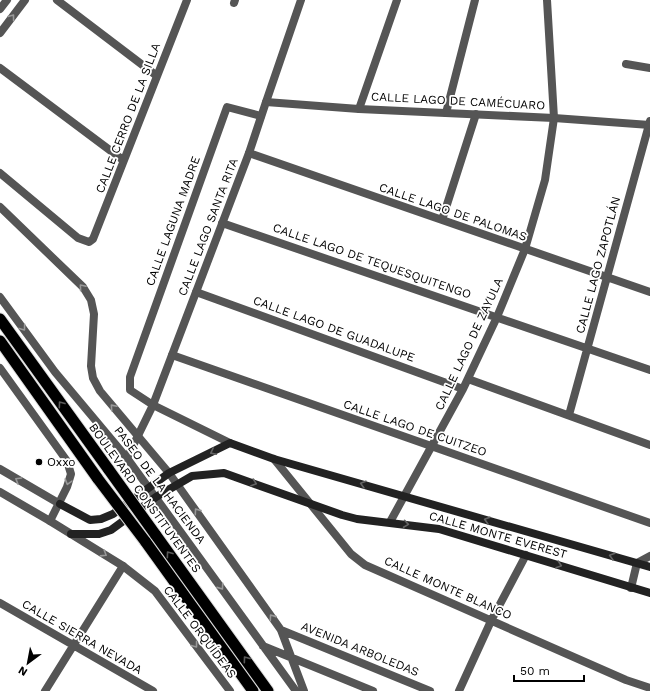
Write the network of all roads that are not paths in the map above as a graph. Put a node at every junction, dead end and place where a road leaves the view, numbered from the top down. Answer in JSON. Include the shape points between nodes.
{"nodes":[{"id":1,"x":7,"y":0,"type":"edge"},
{"id":2,"x":25,"y":0,"type":"edge"},
{"id":3,"x":57,"y":0,"type":"edge"},
{"id":4,"x":187,"y":0,"type":"edge"},
{"id":5,"x":301,"y":0,"type":"edge"},
{"id":6,"x":396,"y":0,"type":"edge"},
{"id":7,"x":475,"y":0,"type":"edge"},
{"id":8,"x":547,"y":0,"type":"edge"},
{"id":9,"x":0,"y":9,"type":"edge"},
{"id":10,"x":0,"y":33,"type":"edge"},
{"id":11,"x":626,"y":64,"type":"dead end"},
{"id":12,"x":0,"y":68,"type":"edge"},
{"id":13,"x":650,"y":68,"type":"edge"},
{"id":14,"x":157,"y":76,"type":"junction"},
{"id":15,"x":266,"y":102,"type":"junction"},
{"id":16,"x":359,"y":109,"type":"junction"},
{"id":17,"x":446,"y":113,"type":"junction"},
{"id":18,"x":476,"y":114,"type":"junction"},
{"id":19,"x":261,"y":116,"type":"junction"},
{"id":20,"x":554,"y":118,"type":"junction"},
{"id":21,"x":650,"y":123,"type":"edge"},
{"id":22,"x":249,"y":153,"type":"junction"},
{"id":23,"x":123,"y":160,"type":"junction"},
{"id":24,"x":0,"y":173,"type":"edge"},
{"id":25,"x":0,"y":207,"type":"edge"},
{"id":26,"x":442,"y":220,"type":"junction"},
{"id":27,"x":222,"y":223,"type":"junction"},
{"id":28,"x":525,"y":249,"type":"junction"},
{"id":29,"x":607,"y":277,"type":"junction"},
{"id":30,"x":196,"y":292,"type":"junction"},
{"id":31,"x":650,"y":292,"type":"edge"},
{"id":32,"x":0,"y":297,"type":"edge"},
{"id":33,"x":498,"y":317,"type":"junction"},
{"id":34,"x":0,"y":319,"type":"edge"},
{"id":35,"x":0,"y":341,"type":"edge"},
{"id":36,"x":588,"y":348,"type":"junction"},
{"id":37,"x":172,"y":355,"type":"junction"},
{"id":38,"x":0,"y":368,"type":"edge"},
{"id":39,"x":650,"y":370,"type":"edge"},
{"id":40,"x":130,"y":376,"type":"joint"},
{"id":41,"x":468,"y":378,"type":"junction"},
{"id":42,"x":463,"y":389,"type":"junction"},
{"id":43,"x":153,"y":405,"type":"junction"},
{"id":44,"x":569,"y":415,"type":"junction"},
{"id":45,"x":139,"y":436,"type":"junction"},
{"id":46,"x":230,"y":443,"type":"junction"},
{"id":47,"x":650,"y":445,"type":"edge"},
{"id":48,"x":432,"y":446,"type":"junction"},
{"id":49,"x":127,"y":458,"type":"junction"},
{"id":50,"x":274,"y":459,"type":"junction"},
{"id":51,"x":0,"y":469,"type":"edge"},
{"id":52,"x":169,"y":472,"type":"junction"},
{"id":53,"x":177,"y":484,"type":"junction"},
{"id":54,"x":149,"y":488,"type":"junction"},
{"id":55,"x":0,"y":492,"type":"edge"},
{"id":56,"x":156,"y":497,"type":"junction"},
{"id":57,"x":404,"y":497,"type":"junction"},
{"id":58,"x":307,"y":502,"type":"junction"},
{"id":59,"x":60,"y":504,"type":"junction"},
{"id":60,"x":50,"y":521,"type":"junction"},
{"id":61,"x":390,"y":522,"type":"junction"},
{"id":62,"x":650,"y":523,"type":"edge"},
{"id":63,"x":71,"y":534,"type":"junction"},
{"id":64,"x":526,"y":555,"type":"junction"},
{"id":65,"x":650,"y":556,"type":"edge"},
{"id":66,"x":637,"y":563,"type":"junction"},
{"id":67,"x":123,"y":566,"type":"junction"},
{"id":68,"x":650,"y":567,"type":"edge"},
{"id":69,"x":631,"y":588,"type":"junction"},
{"id":70,"x":650,"y":594,"type":"edge"},
{"id":71,"x":0,"y":603,"type":"edge"},
{"id":72,"x":491,"y":621,"type":"junction"},
{"id":73,"x":281,"y":630,"type":"junction"},
{"id":74,"x":73,"y":644,"type":"junction"},
{"id":75,"x":262,"y":646,"type":"junction"},
{"id":76,"x":291,"y":656,"type":"junction"},
{"id":77,"x":650,"y":688,"type":"edge"},
{"id":78,"x":44,"y":691,"type":"edge"},
{"id":79,"x":153,"y":691,"type":"edge"},
{"id":80,"x":230,"y":691,"type":"edge"},
{"id":81,"x":254,"y":691,"type":"edge"},
{"id":82,"x":268,"y":691,"type":"edge"},
{"id":83,"x":296,"y":691,"type":"edge"},
{"id":84,"x":304,"y":691,"type":"edge"},
{"id":85,"x":373,"y":691,"type":"edge"},
{"id":86,"x":430,"y":691,"type":"edge"},
{"id":87,"x":459,"y":691,"type":"edge"}],
"edges":[{"from":1,"to":9,"type":"street"},
{"from":10,"to":2,"type":"street","one_way":true},
{"from":3,"to":14,"type":"street"},
{"from":4,"to":14,"type":"street","name":"CALLE CERRO DE LA SILLA"},
{"from":5,"to":15,"type":"street","name":"CALLE LAGO SANTA RITA"},
{"from":6,"to":16,"type":"street"},
{"from":7,"to":17,"type":"street"},
{"from":8,"to":20,"type":"street","name":"CALLE LAGO DE ZAYULA"},
{"from":11,"to":13,"type":"street"},
{"from":12,"to":23,"type":"street"},
{"from":14,"to":23,"type":"street","name":"CALLE CERRO DE LA SILLA"},
{"from":15,"to":16,"type":"street","name":"CALLE LAGO DE CAMÉCUARO"},
{"from":15,"to":19,"type":"street","name":"CALLE LAGO SANTA RITA"},
{"from":16,"to":17,"type":"street","name":"CALLE LAGO DE CAMÉCUARO"},
{"from":17,"to":18,"type":"street","name":"CALLE LAGO DE CAMÉCUARO"},
{"from":18,"to":20,"type":"street","name":"CALLE LAGO DE CAMÉCUARO"},
{"from":18,"to":26,"type":"street"},
{"from":19,"to":22,"type":"street","name":"CALLE LAGO SANTA RITA"},
{"from":19,"to":40,"type":"street","name":"CALLE LAGUNA MADRE","via":[[227,107]]},
{"from":20,"to":21,"type":"street","name":"CALLE LAGO DE CAMÉCUARO"},
{"from":20,"to":28,"type":"street","name":"CALLE LAGO DE ZAYULA","via":[[545,180]]},
{"from":21,"to":29,"type":"street","name":"CALLE LAGO ZAPOTLÁN"},
{"from":22,"to":26,"type":"street","name":"CALLE LAGO DE PALOMAS"},
{"from":22,"to":27,"type":"street","name":"CALLE LAGO SANTA RITA"},
{"from":23,"to":24,"type":"street","name":"CALLE CERRO DE LA SILLA","via":[[96,234],[89,242],[78,238]]},
{"from":45,"to":25,"type":"street","one_way":true,"via":[[100,391],[93,378],[91,366],[94,314],[91,300],[83,287]]},
{"from":26,"to":28,"type":"street","name":"CALLE LAGO DE PALOMAS"},
{"from":27,"to":30,"type":"street","name":"CALLE LAGO SANTA RITA"},
{"from":27,"to":33,"type":"street","name":"CALLE LAGO DE TEQUESQUITENGO"},
{"from":28,"to":29,"type":"street","name":"CALLE LAGO DE PALOMAS"},
{"from":28,"to":33,"type":"street","name":"CALLE LAGO DE ZAYULA"},
{"from":29,"to":31,"type":"street","name":"CALLE LAGO DE PALOMAS"},
{"from":29,"to":36,"type":"street","name":"CALLE LAGO ZAPOTLÁN"},
{"from":30,"to":37,"type":"street","name":"CALLE LAGO SANTA RITA"},
{"from":30,"to":42,"type":"street","name":"CALLE LAGO DE GUADALUPE"},
{"from":32,"to":49,"type":"street","name":"PASEO DE LA HACIENDA","one_way":true,"via":[[55,372]]},
{"from":33,"to":36,"type":"street","name":"CALLE LAGO DE TEQUESQUITENGO"},
{"from":33,"to":41,"type":"street","name":"CALLE LAGO DE ZAYULA"},
{"from":82,"to":34,"type":"highway","name":"BOULEVARD CONSTITUYENTES","one_way":true,"bridge":true},
{"from":35,"to":81,"type":"highway","bridge":true},
{"from":36,"to":39,"type":"street","name":"CALLE LAGO DE TEQUESQUITENGO"},
{"from":36,"to":44,"type":"street","name":"CALLE LAGO ZAPOTLÁN"},
{"from":37,"to":43,"type":"street","name":"CALLE LAGO SANTA RITA"},
{"from":37,"to":48,"type":"street","name":"CALLE LAGO DE CUITZEO"},
{"from":38,"to":59,"type":"street","one_way":true,"via":[[67,461],[71,474]]},
{"from":40,"to":43,"type":"street","name":"CALLE MONTE EVEREST","via":[[130,390]]},
{"from":41,"to":42,"type":"street","name":"CALLE LAGO DE ZAYULA"},
{"from":41,"to":44,"type":"street"},
{"from":42,"to":48,"type":"street","name":"CALLE LAGO DE ZAYULA"},
{"from":43,"to":45,"type":"street","name":"CALLE LAGO SANTA RITA"},
{"from":43,"to":46,"type":"street","name":"CALLE MONTE EVEREST"},
{"from":44,"to":47,"type":"street"},
{"from":45,"to":49,"type":"street","name":"CALLE LAGO SANTA RITA"},
{"from":45,"to":52,"type":"street"},
{"from":46,"to":50,"type":"main road","name":"CALLE MONTE EVEREST"},
{"from":46,"to":52,"type":"main road","one_way":true},
{"from":48,"to":57,"type":"street","name":"CALLE LAGO DE ZAYULA"},
{"from":48,"to":62,"type":"street","name":"CALLE LAGO DE CUITZEO"},
{"from":49,"to":54,"type":"street","name":"PASEO DE LA HACIENDA"},
{"from":57,"to":50,"type":"main road","name":"CALLE MONTE EVEREST","one_way":true},
{"from":50,"to":58,"type":"street","name":"CALLE MONTE BLANCO"},
{"from":59,"to":51,"type":"street","one_way":true},
{"from":52,"to":53,"type":"street"},
{"from":52,"to":54,"type":"main road"},
{"from":53,"to":56,"type":"main road","name":"CALLE MONTE EVEREST"},
{"from":53,"to":58,"type":"main road","name":"CALLE MONTE EVEREST","one_way":true,"via":[[192,476],[224,473]]},
{"from":73,"to":53,"type":"street","one_way":true},
{"from":54,"to":56,"type":"street","name":"PASEO DE LA HACIENDA"},
{"from":54,"to":59,"type":"main road","via":[[101,520],[90,520]]},
{"from":55,"to":60,"type":"street"},
{"from":56,"to":63,"type":"main road","name":"CALLE MONTE EVEREST","via":[[111,530],[99,534]]},
{"from":56,"to":75,"type":"street","name":"PASEO DE LA HACIENDA","one_way":true},
{"from":57,"to":61,"type":"street","name":"CALLE LAGO DE ZAYULA"},
{"from":66,"to":57,"type":"main road","name":"CALLE MONTE EVEREST","one_way":true},
{"from":58,"to":61,"type":"main road","name":"CALLE MONTE EVEREST","via":[[357,519]]},
{"from":58,"to":72,"type":"street","name":"CALLE MONTE BLANCO","via":[[351,554],[365,564]]},
{"from":59,"to":60,"type":"street"},
{"from":60,"to":63,"type":"street"},
{"from":61,"to":64,"type":"main road","name":"CALLE MONTE EVEREST","one_way":true,"via":[[438,529]]},
{"from":63,"to":67,"type":"street","name":"CALLE ORQUÍDEAS","one_way":true},
{"from":64,"to":69,"type":"main road","name":"CALLE MONTE EVEREST","one_way":true},
{"from":64,"to":72,"type":"street"},
{"from":65,"to":66,"type":"street"},
{"from":66,"to":68,"type":"main road","name":"CALLE MONTE EVEREST"},
{"from":66,"to":69,"type":"street"},
{"from":67,"to":74,"type":"street"},
{"from":67,"to":80,"type":"street","name":"CALLE ORQUÍDEAS","one_way":true,"via":[[155,591]]},
{"from":69,"to":70,"type":"main road","name":"CALLE MONTE EVEREST"},
{"from":71,"to":74,"type":"street","name":"CALLE SIERRA NEVADA"},
{"from":72,"to":77,"type":"street","name":"CALLE MONTE BLANCO"},
{"from":72,"to":87,"type":"street"},
{"from":73,"to":76,"type":"street"},
{"from":73,"to":86,"type":"street","name":"AVENIDA ARBOLEDAS"},
{"from":74,"to":78,"type":"street"},
{"from":74,"to":79,"type":"street","name":"CALLE SIERRA NEVADA"},
{"from":75,"to":76,"type":"street"},
{"from":75,"to":83,"type":"street","name":"PASEO DE LA HACIENDA"},
{"from":76,"to":84,"type":"street"},
{"from":76,"to":85,"type":"street"}]}
